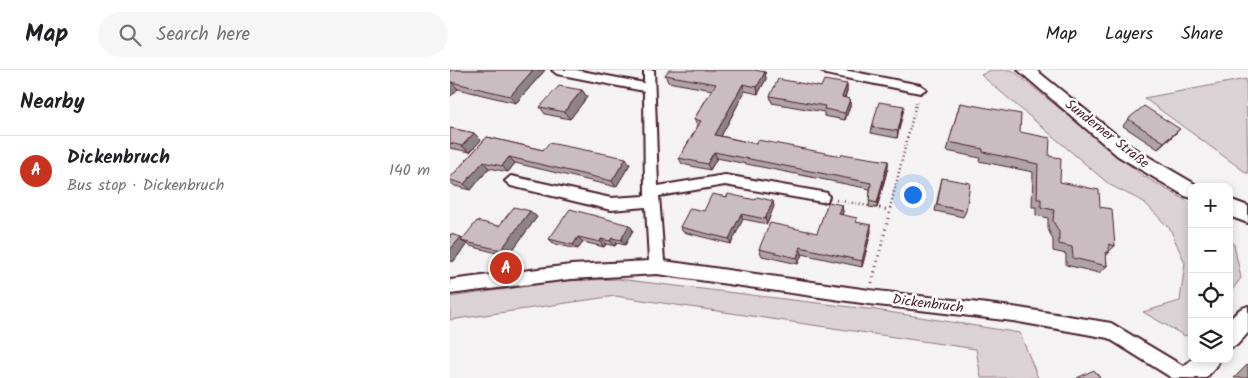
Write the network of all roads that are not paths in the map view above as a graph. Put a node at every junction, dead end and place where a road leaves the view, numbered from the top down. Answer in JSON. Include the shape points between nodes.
{"nodes":[{"id":1,"x":557,"y":70,"type":"edge"},
{"id":2,"x":648,"y":70,"type":"edge"},
{"id":3,"x":826,"y":70,"type":"edge"},
{"id":4,"x":1026,"y":70,"type":"edge"},
{"id":5,"x":650,"y":88,"type":"junction"},
{"id":6,"x":920,"y":89,"type":"road end"},
{"id":7,"x":511,"y":181,"type":"dead end"},
{"id":8,"x":1188,"y":188,"type":"edge"},
{"id":9,"x":652,"y":196,"type":"junction"},
{"id":10,"x":822,"y":197,"type":"road end"},
{"id":11,"x":1233,"y":208,"type":"edge"},
{"id":12,"x":1248,"y":214,"type":"edge"},
{"id":13,"x":656,"y":267,"type":"junction"},
{"id":14,"x":450,"y":287,"type":"edge"},
{"id":15,"x":1248,"y":317,"type":"edge"},
{"id":16,"x":1233,"y":333,"type":"edge"},
{"id":17,"x":1204,"y":363,"type":"edge"},
{"id":18,"x":1188,"y":378,"type":"edge"}],
"edges":[{"from":1,"to":5,"type":"street"},
{"from":2,"to":5,"type":"street"},
{"from":3,"to":6,"type":"street"},
{"from":4,"to":8,"type":"main road","name":"Sunderner Straße","via":[[1124,151]]},
{"from":5,"to":9,"type":"street"},
{"from":7,"to":9,"type":"street","via":[[611,204],[628,204]]},
{"from":9,"to":10,"type":"street","via":[[726,180]]},
{"from":9,"to":13,"type":"street"},
{"from":11,"to":12,"type":"main road"},
{"from":13,"to":14,"type":"street","name":"Dickenbruch","via":[[571,272]]},
{"from":13,"to":18,"type":"street","name":"Dickenbruch","via":[[1013,314],[1111,331]]},
{"from":15,"to":16,"type":"main road"},
{"from":17,"to":18,"type":"main road"}]}
